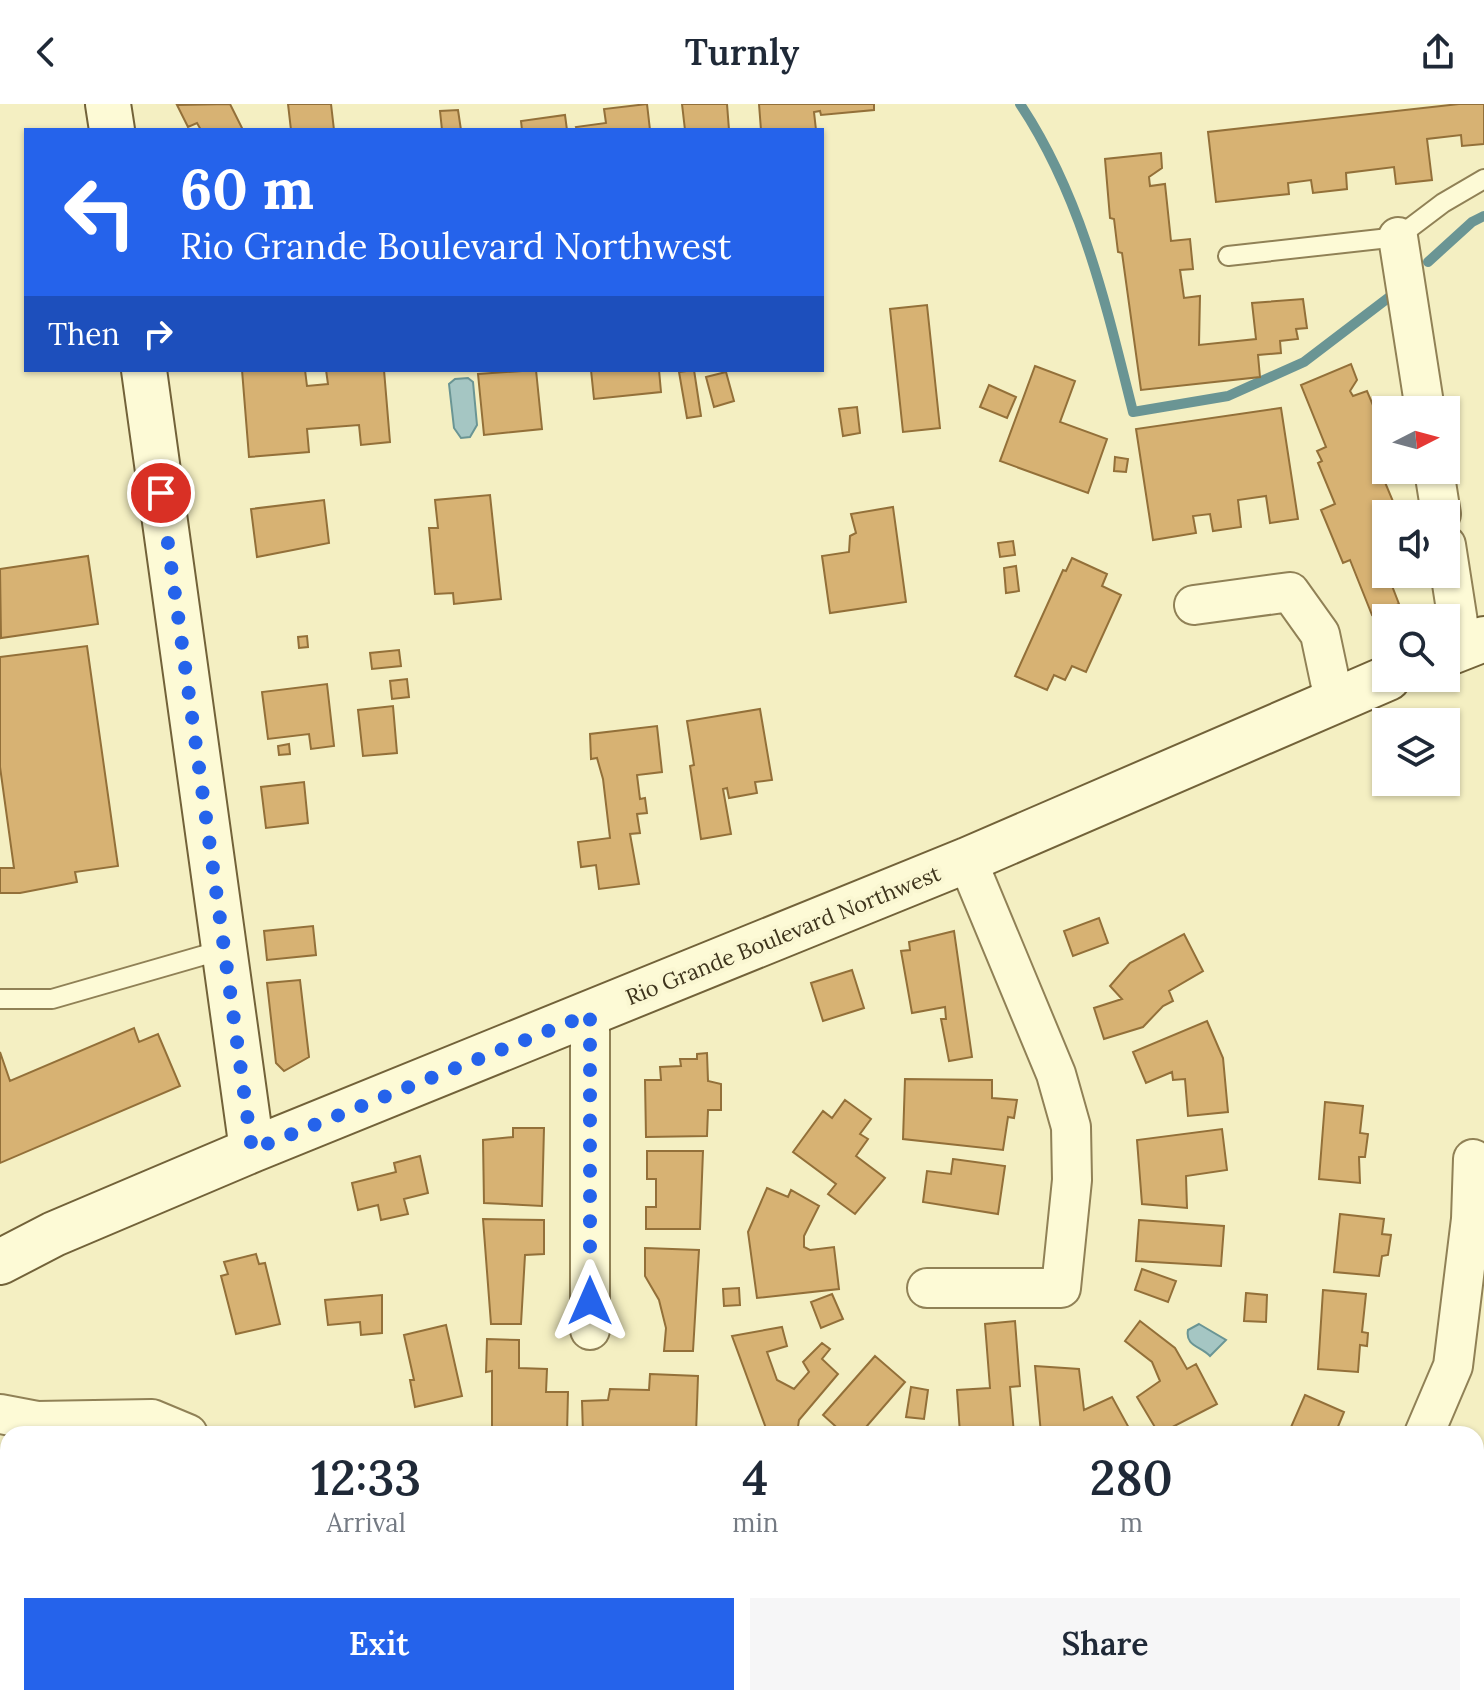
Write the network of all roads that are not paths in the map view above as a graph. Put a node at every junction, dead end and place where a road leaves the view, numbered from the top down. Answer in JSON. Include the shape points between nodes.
{"nodes":[{"id":1,"x":108,"y":104,"type":"edge"},
{"id":2,"x":112,"y":128,"type":"edge"},
{"id":3,"x":1484,"y":179,"type":"edge"},
{"id":4,"x":1398,"y":237,"type":"junction"},
{"id":5,"x":1228,"y":256,"type":"dead end"},
{"id":6,"x":144,"y":372,"type":"edge"},
{"id":7,"x":1423,"y":396,"type":"edge"},
{"id":8,"x":1454,"y":588,"type":"edge"},
{"id":9,"x":1194,"y":605,"type":"dead end"},
{"id":10,"x":1464,"y":647,"type":"edge"},
{"id":11,"x":1372,"y":685,"type":"edge"},
{"id":12,"x":1334,"y":700,"type":"junction"},
{"id":13,"x":967,"y":860,"type":"junction"},
{"id":14,"x":222,"y":950,"type":"junction"},
{"id":15,"x":0,"y":999,"type":"edge"},
{"id":16,"x":590,"y":1014,"type":"junction"},
{"id":17,"x":252,"y":1150,"type":"junction"},
{"id":18,"x":1473,"y":1159,"type":"dead end"},
{"id":19,"x":0,"y":1262,"type":"edge"},
{"id":20,"x":927,"y":1288,"type":"dead end"},
{"id":21,"x":590,"y":1330,"type":"dead end"},
{"id":22,"x":0,"y":1414,"type":"edge"},
{"id":23,"x":169,"y":1426,"type":"edge"},
{"id":24,"x":1427,"y":1426,"type":"edge"}],
"edges":[{"from":1,"to":2,"type":"main road"},
{"from":3,"to":4,"type":"lane"},
{"from":4,"to":5,"type":"lane"},
{"from":4,"to":7,"type":"street"},
{"from":6,"to":14,"type":"main road"},
{"from":8,"to":10,"type":"street"},
{"from":9,"to":12,"type":"street","via":[[1290,592],[1320,634]]},
{"from":11,"to":12,"type":"main road","name":"Rio Grande Boulevard Northwest"},
{"from":12,"to":13,"type":"main road","name":"Rio Grande Boulevard Northwest"},
{"from":13,"to":16,"type":"main road","name":"Rio Grande Boulevard Northwest"},
{"from":13,"to":20,"type":"street","via":[[1056,1074],[1071,1127],[1068,1228],[1061,1288]]},
{"from":14,"to":15,"type":"lane","via":[[52,999]]},
{"from":14,"to":17,"type":"main road"},
{"from":16,"to":17,"type":"main road","name":"Rio Grande Boulevard Northwest"},
{"from":16,"to":21,"type":"street"},
{"from":17,"to":19,"type":"main road","name":"Rio Grande Boulevard Northwest"},
{"from":18,"to":24,"type":"street","via":[[1453,1366]]},
{"from":22,"to":23,"type":"street","via":[[37,1421],[152,1419]]}]}
